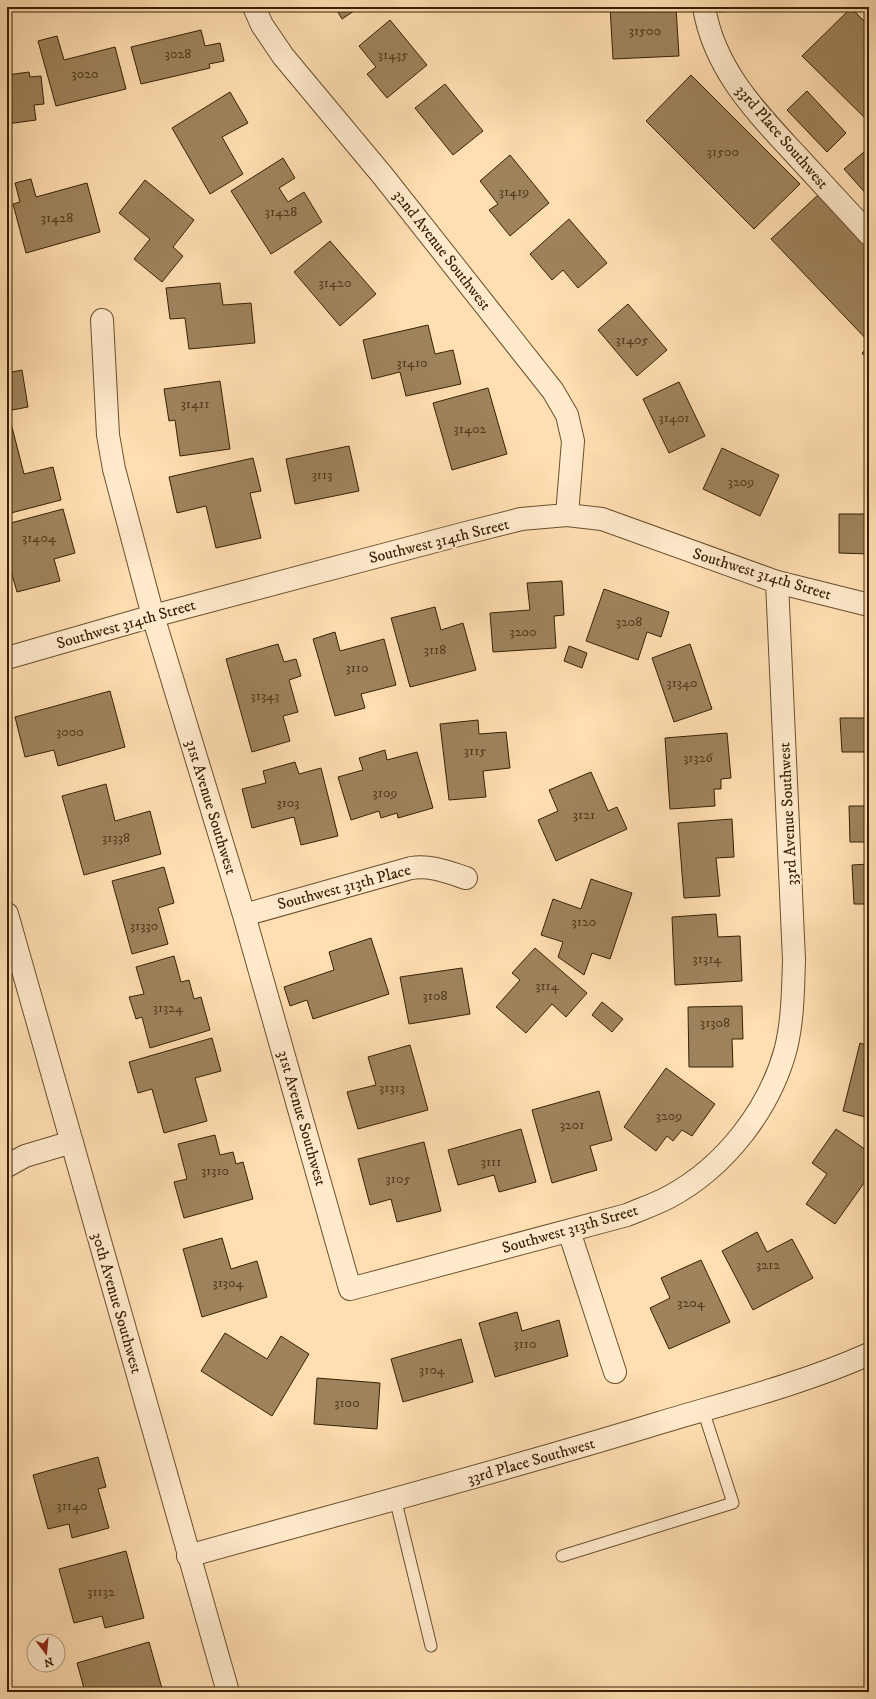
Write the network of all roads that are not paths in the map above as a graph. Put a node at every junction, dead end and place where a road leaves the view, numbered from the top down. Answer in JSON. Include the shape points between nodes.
{"nodes":[{"id":1,"x":254,"y":7,"type":"edge"},
{"id":2,"x":704,"y":7,"type":"edge"},
{"id":3,"x":869,"y":234,"type":"edge"},
{"id":4,"x":102,"y":320,"type":"dead end"},
{"id":5,"x":567,"y":515,"type":"junction"},
{"id":6,"x":777,"y":582,"type":"junction"},
{"id":7,"x":869,"y":605,"type":"edge"},
{"id":8,"x":153,"y":616,"type":"junction"},
{"id":9,"x":7,"y":658,"type":"edge"},
{"id":10,"x":466,"y":878,"type":"dead end"},
{"id":11,"x":7,"y":914,"type":"edge"},
{"id":12,"x":244,"y":915,"type":"junction"},
{"id":13,"x":786,"y":1046,"type":"joint"},
{"id":14,"x":72,"y":1142,"type":"junction"},
{"id":15,"x":7,"y":1166,"type":"edge"},
{"id":16,"x":569,"y":1231,"type":"junction"},
{"id":17,"x":350,"y":1289,"type":"joint"},
{"id":18,"x":869,"y":1354,"type":"edge"},
{"id":19,"x":615,"y":1372,"type":"dead end"},
{"id":20,"x":703,"y":1410,"type":"junction"},
{"id":21,"x":395,"y":1498,"type":"junction"},
{"id":22,"x":188,"y":1556,"type":"junction"},
{"id":23,"x":562,"y":1556,"type":"dead end"},
{"id":24,"x":430,"y":1646,"type":"dead end"},
{"id":25,"x":228,"y":1692,"type":"edge"}],
"edges":[{"from":1,"to":5,"type":"street","name":"32nd Avenue Southwest","via":[[262,25],[283,56],[388,182],[556,397],[567,415],[573,441]]},
{"from":2,"to":3,"type":"street","name":"33rd Place Southwest","via":[[717,51],[737,87],[760,116]]},
{"from":4,"to":8,"type":"street","name":"31st Avenue Southwest","via":[[108,435],[114,469]]},
{"from":5,"to":6,"type":"street","name":"Southwest 314th Street","via":[[602,519]]},
{"from":5,"to":8,"type":"street","name":"Southwest 314th Street","via":[[521,519]]},
{"from":6,"to":7,"type":"street","name":"Southwest 314th Street"},
{"from":6,"to":13,"type":"street","name":"33rd Avenue Southwest","via":[[794,960]]},
{"from":8,"to":9,"type":"street","name":"Southwest 314th Street"},
{"from":8,"to":12,"type":"street","name":"31st Avenue Southwest"},
{"from":10,"to":12,"type":"street","name":"Southwest 313th Place","via":[[428,867],[411,868]]},
{"from":11,"to":14,"type":"street","name":"30th Avenue Southwest"},
{"from":12,"to":17,"type":"street","name":"31st Avenue Southwest"},
{"from":13,"to":16,"type":"street","name":"Southwest 313th Street","via":[[775,1082],[759,1110],[732,1146],[702,1176],[669,1197],[627,1215]]},
{"from":14,"to":15,"type":"street","via":[[25,1156]]},
{"from":14,"to":22,"type":"street","name":"30th Avenue Southwest"},
{"from":16,"to":17,"type":"street","name":"Southwest 313th Street"},
{"from":16,"to":19,"type":"street"},
{"from":18,"to":20,"type":"street","name":"33rd Place Southwest","via":[[805,1378]]},
{"from":20,"to":21,"type":"street","name":"33rd Place Southwest","via":[[562,1453]]},
{"from":20,"to":23,"type":"lane","via":[[733,1503]]},
{"from":21,"to":22,"type":"street","name":"33rd Place Southwest"},
{"from":21,"to":24,"type":"lane"},
{"from":22,"to":25,"type":"street","name":"30th Avenue Southwest"}]}
